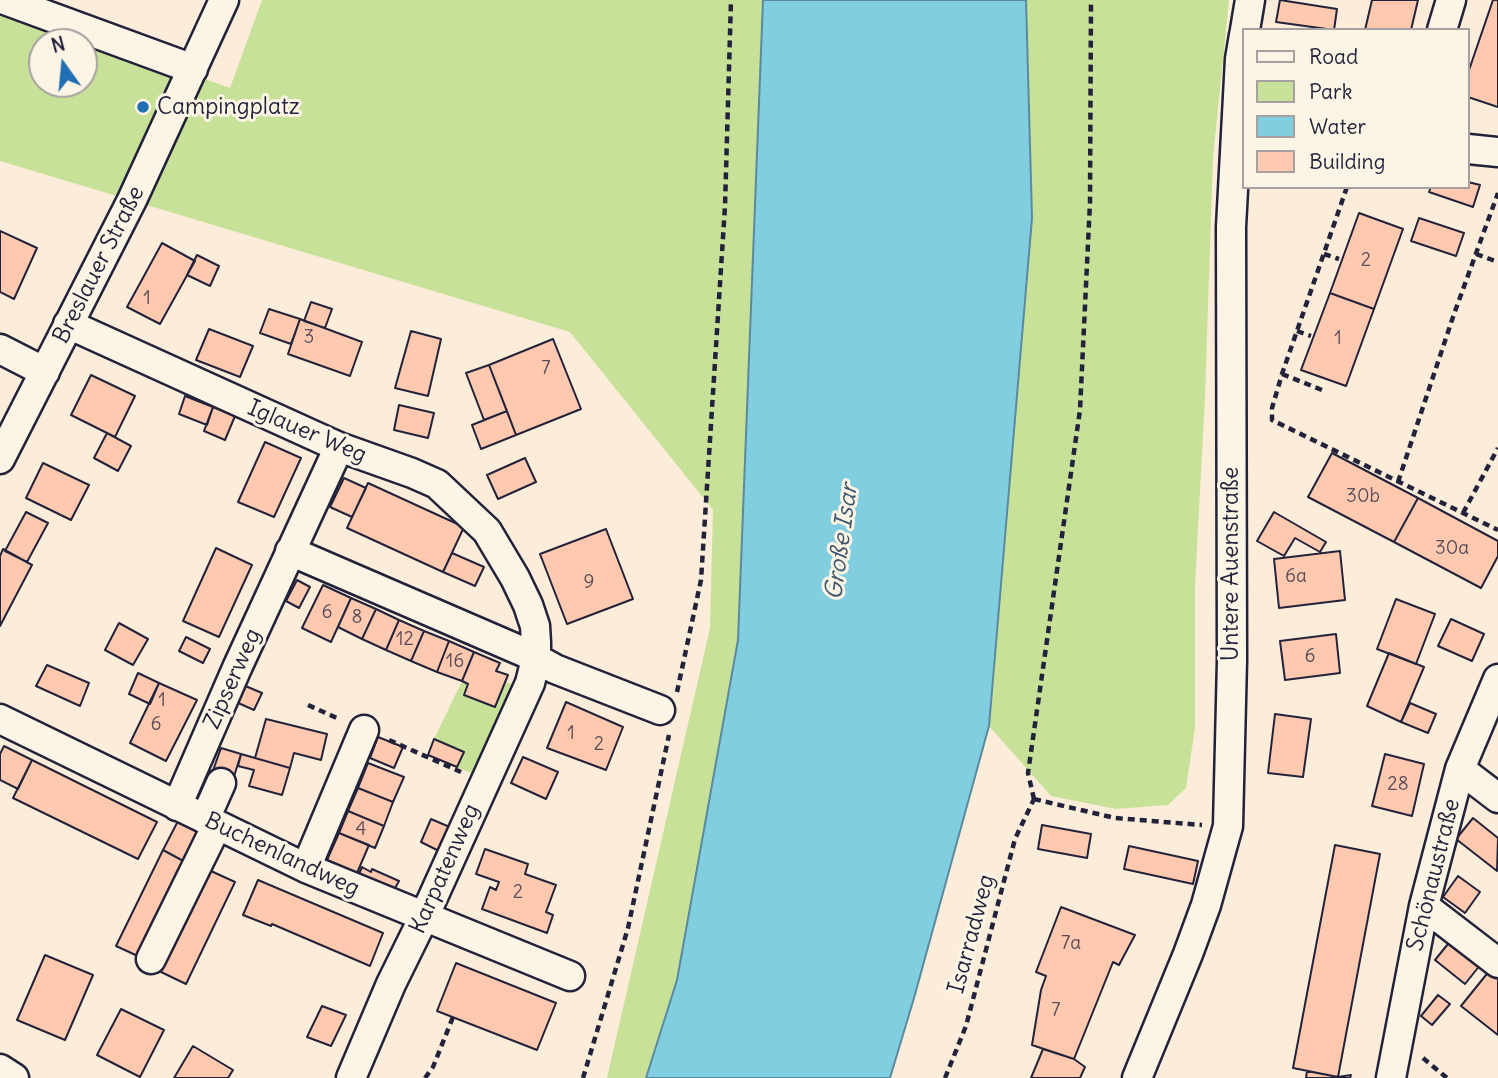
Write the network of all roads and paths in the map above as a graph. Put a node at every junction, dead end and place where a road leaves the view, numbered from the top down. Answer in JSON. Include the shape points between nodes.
{"nodes":[{"id":1,"x":5,"y":0,"type":"edge"},
{"id":2,"x":225,"y":0,"type":"edge"},
{"id":3,"x":730,"y":0,"type":"edge"},
{"id":4,"x":1091,"y":0,"type":"edge"},
{"id":5,"x":1250,"y":0,"type":"edge"},
{"id":6,"x":1245,"y":28,"type":"edge"},
{"id":7,"x":1242,"y":47,"type":"edge"},
{"id":8,"x":193,"y":69,"type":"junction"},
{"id":9,"x":1240,"y":134,"type":"edge"},
{"id":10,"x":1470,"y":149,"type":"edge"},
{"id":11,"x":1498,"y":152,"type":"edge"},
{"id":12,"x":1346,"y":189,"type":"edge"},
{"id":13,"x":1498,"y":193,"type":"edge"},
{"id":14,"x":1324,"y":254,"type":"junction"},
{"id":15,"x":1476,"y":254,"type":"junction"},
{"id":16,"x":1339,"y":259,"type":"dead end"},
{"id":17,"x":1498,"y":262,"type":"edge"},
{"id":18,"x":68,"y":324,"type":"junction"},
{"id":19,"x":1297,"y":331,"type":"junction"},
{"id":20,"x":1311,"y":336,"type":"dead end"},
{"id":21,"x":0,"y":349,"type":"edge"},
{"id":22,"x":44,"y":372,"type":"junction"},
{"id":23,"x":1282,"y":374,"type":"junction"},
{"id":24,"x":1322,"y":390,"type":"dead end"},
{"id":25,"x":339,"y":447,"type":"junction"},
{"id":26,"x":1498,"y":449,"type":"edge"},
{"id":27,"x":0,"y":458,"type":"edge"},
{"id":28,"x":1398,"y":482,"type":"junction"},
{"id":29,"x":1463,"y":513,"type":"junction"},
{"id":30,"x":1498,"y":530,"type":"edge"},
{"id":31,"x":290,"y":551,"type":"junction"},
{"id":32,"x":515,"y":578,"type":"joint"},
{"id":33,"x":536,"y":659,"type":"junction"},
{"id":34,"x":1498,"y":679,"type":"edge"},
{"id":35,"x":308,"y":705,"type":"dead end"},
{"id":36,"x":669,"y":714,"type":"junction"},
{"id":37,"x":0,"y":719,"type":"edge"},
{"id":38,"x":364,"y":730,"type":"junction"},
{"id":39,"x":1461,"y":769,"type":"junction"},
{"id":40,"x":221,"y":783,"type":"dead end"},
{"id":41,"x":484,"y":783,"type":"junction"},
{"id":42,"x":1498,"y":798,"type":"edge"},
{"id":43,"x":1034,"y":799,"type":"junction"},
{"id":44,"x":177,"y":806,"type":"junction"},
{"id":45,"x":211,"y":822,"type":"junction"},
{"id":46,"x":1228,"y":827,"type":"junction"},
{"id":47,"x":306,"y":868,"type":"junction"},
{"id":48,"x":1424,"y":906,"type":"junction"},
{"id":49,"x":424,"y":917,"type":"junction"},
{"id":50,"x":151,"y":959,"type":"dead end"},
{"id":51,"x":1498,"y":963,"type":"edge"},
{"id":52,"x":570,"y":976,"type":"dead end"},
{"id":53,"x":453,"y":1017,"type":"dead end"},
{"id":54,"x":0,"y":1069,"type":"edge"},
{"id":55,"x":14,"y":1078,"type":"edge"},
{"id":56,"x":351,"y":1078,"type":"edge"},
{"id":57,"x":425,"y":1078,"type":"edge"},
{"id":58,"x":583,"y":1078,"type":"edge"},
{"id":59,"x":945,"y":1078,"type":"edge"},
{"id":60,"x":1137,"y":1078,"type":"edge"},
{"id":61,"x":1391,"y":1078,"type":"edge"}],
"edges":[{"from":1,"to":8,"type":"street"},
{"from":2,"to":8,"type":"street","name":"Breslauer Straße"},
{"from":3,"to":36,"type":"path","via":[[725,206],[701,580]]},
{"from":4,"to":43,"type":"path","via":[[1090,202],[1080,410],[1028,773]]},
{"from":5,"to":6,"type":"street"},
{"from":7,"to":9,"type":"street","name":"Untere Auenstraße"},
{"from":8,"to":18,"type":"street","name":"Breslauer Straße"},
{"from":9,"to":46,"type":"street","name":"Untere Auenstraße","via":[[1231,227]]},
{"from":10,"to":11,"type":"street"},
{"from":12,"to":14,"type":"path"},
{"from":13,"to":15,"type":"path"},
{"from":14,"to":16,"type":"path"},
{"from":14,"to":19,"type":"path"},
{"from":15,"to":17,"type":"path"},
{"from":15,"to":28,"type":"path"},
{"from":18,"to":22,"type":"street","name":"Breslauer Straße"},
{"from":18,"to":25,"type":"street","name":"Iglauer Weg"},
{"from":19,"to":20,"type":"path"},
{"from":19,"to":23,"type":"path"},
{"from":21,"to":22,"type":"street"},
{"from":22,"to":27,"type":"street","name":"Breslauer Straße"},
{"from":23,"to":24,"type":"path"},
{"from":23,"to":28,"type":"path","via":[[1272,419]]},
{"from":25,"to":31,"type":"street","name":"Zipserweg"},
{"from":25,"to":32,"type":"street","name":"Iglauer Weg","via":[[436,484],[487,531]]},
{"from":26,"to":29,"type":"path"},
{"from":28,"to":29,"type":"path"},
{"from":29,"to":30,"type":"path"},
{"from":31,"to":33,"type":"street"},
{"from":31,"to":44,"type":"street","name":"Zipserweg","via":[[231,666]]},
{"from":32,"to":33,"type":"street","name":"Karpatenweg","via":[[531,603]]},
{"from":33,"to":36,"type":"street"},
{"from":33,"to":41,"type":"street","name":"Karpatenweg","via":[[530,683]]},
{"from":34,"to":39,"type":"street","name":"Schönaustraße"},
{"from":35,"to":38,"type":"path"},
{"from":36,"to":58,"type":"path","via":[[628,928]]},
{"from":37,"to":44,"type":"street","name":"Buchenlandweg"},
{"from":38,"to":41,"type":"path"},
{"from":38,"to":47,"type":"street"},
{"from":39,"to":42,"type":"street"},
{"from":39,"to":48,"type":"street","name":"Schönaustraße"},
{"from":40,"to":45,"type":"street"},
{"from":41,"to":49,"type":"street","name":"Karpatenweg"},
{"from":43,"to":46,"type":"path","via":[[1115,818]]},
{"from":43,"to":59,"type":"path","name":"Isarradweg","via":[[1015,839],[966,1026]]},
{"from":44,"to":45,"type":"street","name":"Buchenlandweg"},
{"from":45,"to":47,"type":"street","name":"Buchenlandweg"},
{"from":45,"to":50,"type":"street"},
{"from":46,"to":60,"type":"street","name":"Untere Auenstraße","via":[[1197,930]]},
{"from":47,"to":49,"type":"street","name":"Buchenlandweg"},
{"from":48,"to":51,"type":"street"},
{"from":48,"to":61,"type":"street","name":"Schönaustraße"},
{"from":49,"to":52,"type":"street","name":"Buchenlandweg"},
{"from":49,"to":56,"type":"street","name":"Karpatenweg"},
{"from":53,"to":57,"type":"path"},
{"from":54,"to":55,"type":"street"}]}
